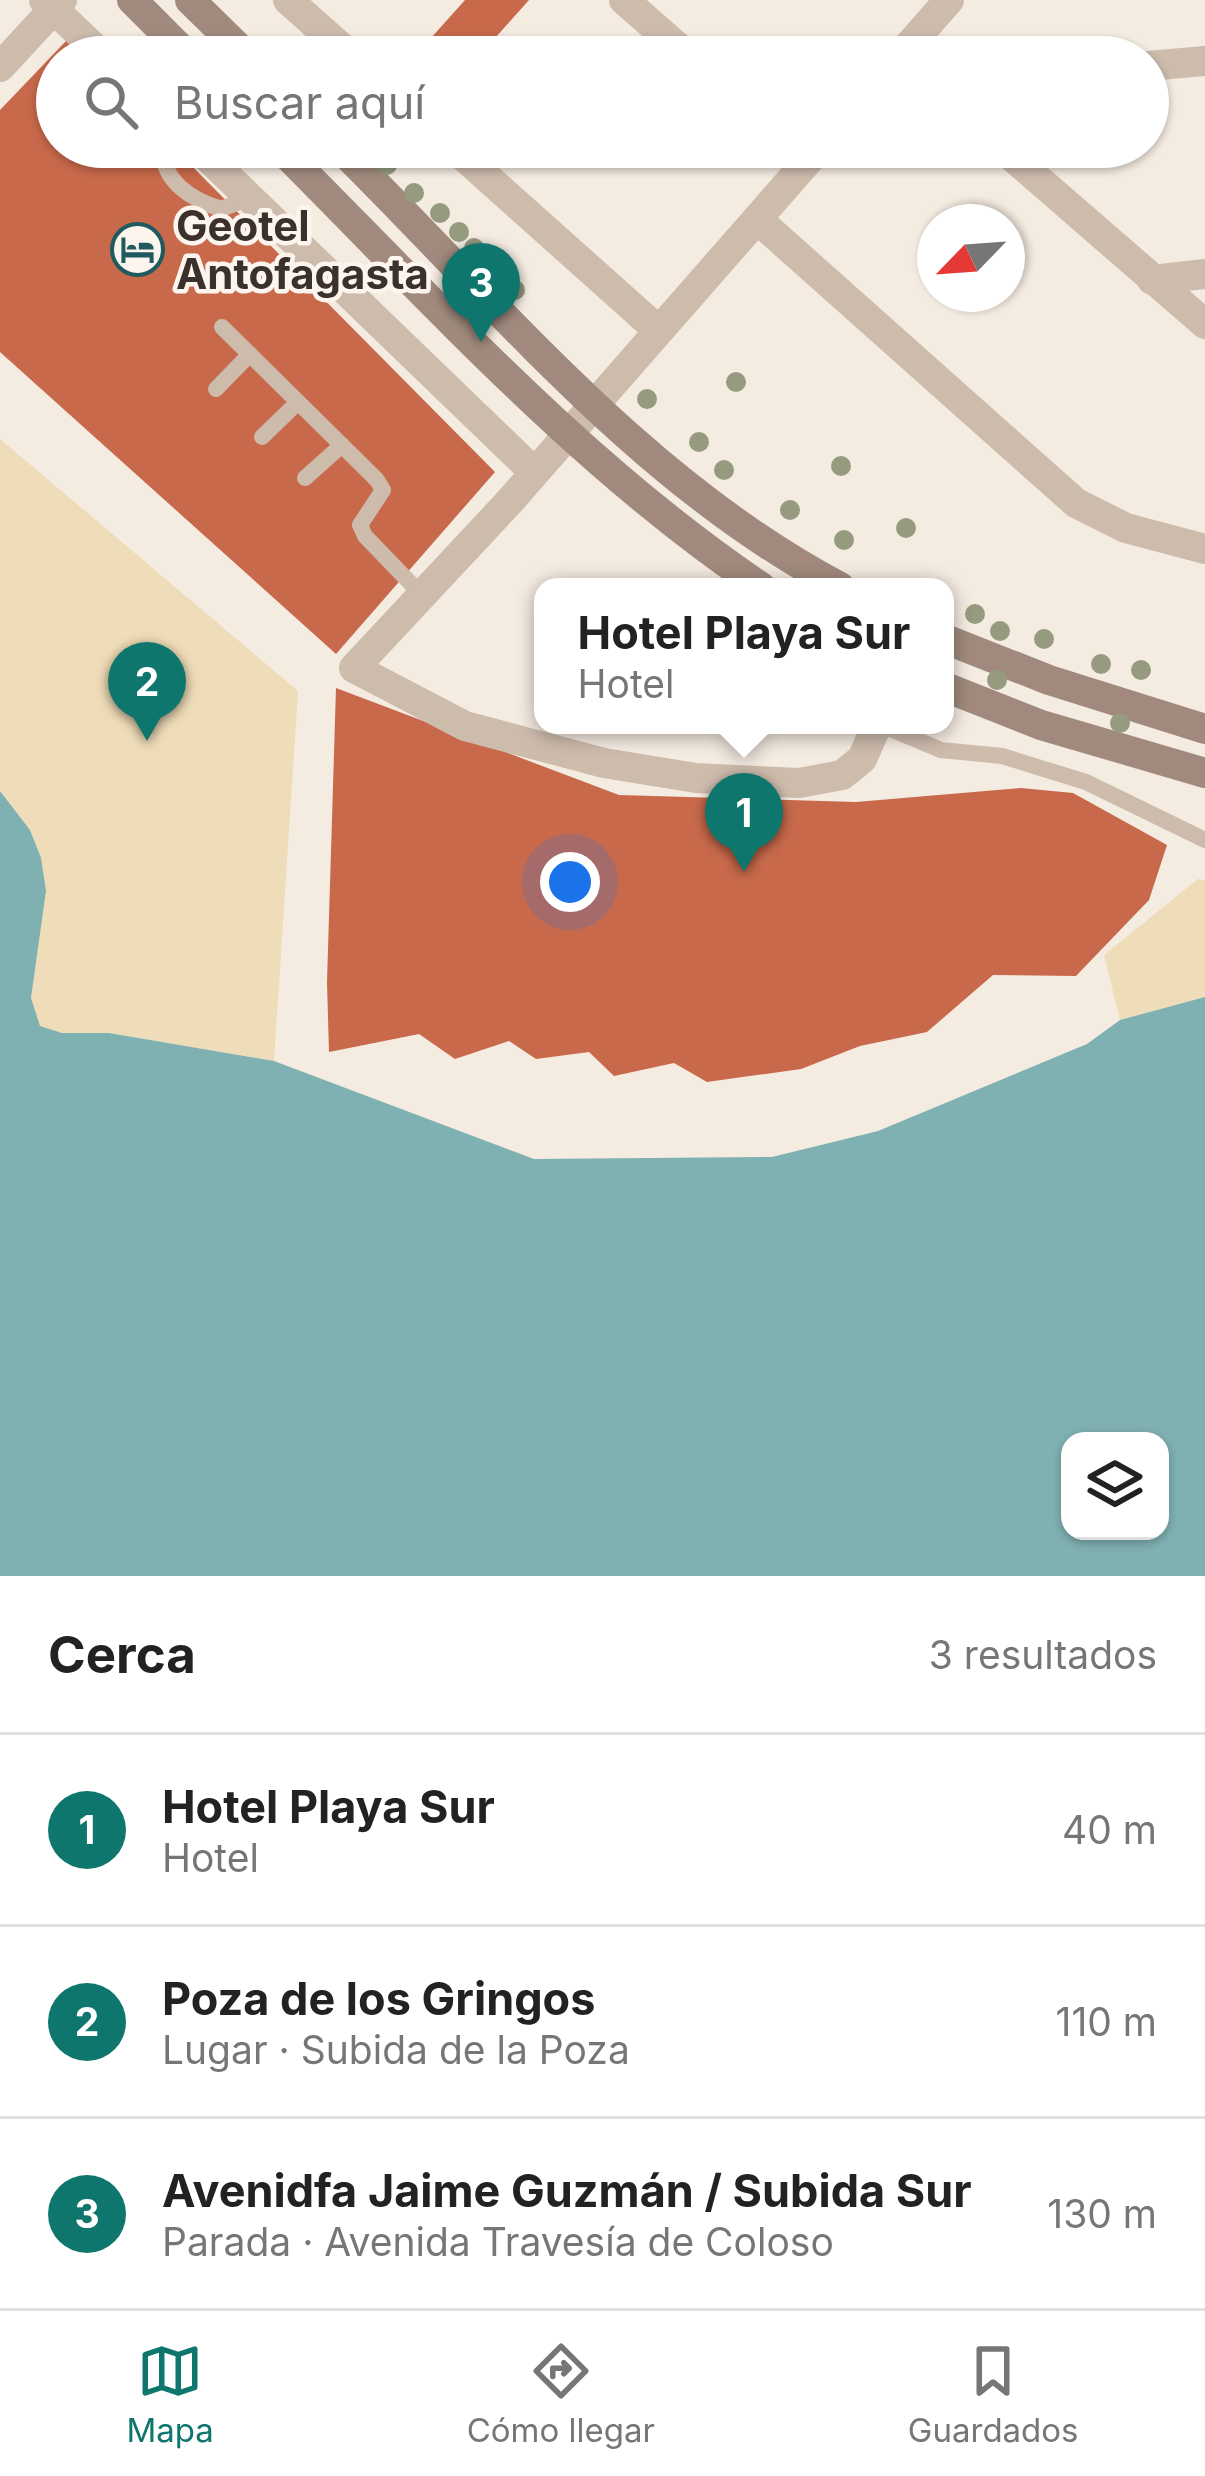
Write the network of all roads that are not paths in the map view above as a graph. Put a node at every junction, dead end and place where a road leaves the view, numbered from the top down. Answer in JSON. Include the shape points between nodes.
{"nodes":[{"id":1,"x":132,"y":0,"type":"edge"},
{"id":2,"x":190,"y":0,"type":"edge"},
{"id":3,"x":288,"y":0,"type":"edge"},
{"id":4,"x":624,"y":0,"type":"edge"},
{"id":5,"x":949,"y":0,"type":"edge"},
{"id":6,"x":54,"y":3,"type":"edge"},
{"id":7,"x":85,"y":36,"type":"edge"},
{"id":8,"x":168,"y":36,"type":"edge"},
{"id":9,"x":227,"y":36,"type":"edge"},
{"id":10,"x":328,"y":36,"type":"edge"},
{"id":11,"x":665,"y":36,"type":"edge"},
{"id":12,"x":917,"y":36,"type":"edge"},
{"id":13,"x":1205,"y":61,"type":"edge"},
{"id":14,"x":1169,"y":64,"type":"edge"},
{"id":15,"x":0,"y":67,"type":"edge"},
{"id":16,"x":166,"y":168,"type":"edge"},
{"id":17,"x":219,"y":168,"type":"edge"},
{"id":18,"x":300,"y":168,"type":"edge"},
{"id":19,"x":360,"y":168,"type":"edge"},
{"id":20,"x":477,"y":168,"type":"edge"},
{"id":21,"x":794,"y":168,"type":"edge"},
{"id":22,"x":1025,"y":168,"type":"edge"},
{"id":23,"x":250,"y":198,"type":"junction"},
{"id":24,"x":757,"y":219,"type":"junction"},
{"id":25,"x":1205,"y":274,"type":"edge"},
{"id":26,"x":1152,"y":280,"type":"junction"},
{"id":27,"x":1205,"y":324,"type":"edge"},
{"id":28,"x":222,"y":327,"type":"dead end"},
{"id":29,"x":659,"y":331,"type":"junction"},
{"id":30,"x":250,"y":354,"type":"junction"},
{"id":31,"x":216,"y":389,"type":"dead end"},
{"id":32,"x":298,"y":402,"type":"junction"},
{"id":33,"x":593,"y":406,"type":"junction"},
{"id":34,"x":567,"y":435,"type":"junction"},
{"id":35,"x":262,"y":437,"type":"dead end"},
{"id":36,"x":342,"y":445,"type":"junction"},
{"id":37,"x":534,"y":472,"type":"junction"},
{"id":38,"x":305,"y":478,"type":"dead end"},
{"id":39,"x":1205,"y":549,"type":"edge"},
{"id":40,"x":750,"y":578,"type":"edge"},
{"id":41,"x":826,"y":578,"type":"edge"},
{"id":42,"x":422,"y":595,"type":"junction"},
{"id":43,"x":954,"y":643,"type":"edge"},
{"id":44,"x":954,"y":691,"type":"edge"},
{"id":45,"x":1205,"y":729,"type":"edge"},
{"id":46,"x":874,"y":734,"type":"edge"},
{"id":47,"x":901,"y":734,"type":"edge"},
{"id":48,"x":1205,"y":773,"type":"edge"},
{"id":49,"x":1205,"y":840,"type":"edge"}],
"edges":[{"from":1,"to":8,"type":"main road"},
{"from":2,"to":9,"type":"main road"},
{"from":3,"to":10,"type":"street"},
{"from":4,"to":11,"type":"street"},
{"from":5,"to":12,"type":"street"},
{"from":6,"to":7,"type":"street"},
{"from":6,"to":15,"type":"street"},
{"from":13,"to":14,"type":"street"},
{"from":16,"to":23,"type":"lane","via":[[191,197],[221,209]]},
{"from":17,"to":23,"type":"street"},
{"from":18,"to":34,"type":"main road"},
{"from":19,"to":33,"type":"main road"},
{"from":20,"to":29,"type":"street"},
{"from":21,"to":24,"type":"street"},
{"from":22,"to":26,"type":"street"},
{"from":23,"to":37,"type":"street"},
{"from":24,"to":29,"type":"street"},
{"from":24,"to":39,"type":"street","via":[[1076,503],[1126,528]]},
{"from":25,"to":26,"type":"street"},
{"from":26,"to":27,"type":"street"},
{"from":28,"to":30,"type":"lane"},
{"from":29,"to":33,"type":"street"},
{"from":30,"to":31,"type":"lane"},
{"from":30,"to":32,"type":"lane"},
{"from":32,"to":35,"type":"lane"},
{"from":32,"to":36,"type":"lane"},
{"from":33,"to":34,"type":"street"},
{"from":33,"to":41,"type":"main road","via":[[724,515]]},
{"from":34,"to":37,"type":"street"},
{"from":34,"to":40,"type":"main road"},
{"from":36,"to":38,"type":"lane"},
{"from":36,"to":42,"type":"lane","via":[[383,490],[360,525],[365,536]]},
{"from":37,"to":42,"type":"street"},
{"from":42,"to":46,"type":"street","via":[[354,668],[465,726],[604,763],[696,778],[799,782],[842,775]]},
{"from":43,"to":45,"type":"main road"},
{"from":44,"to":48,"type":"main road"},
{"from":47,"to":49,"type":"lane","via":[[1086,782]]}]}
